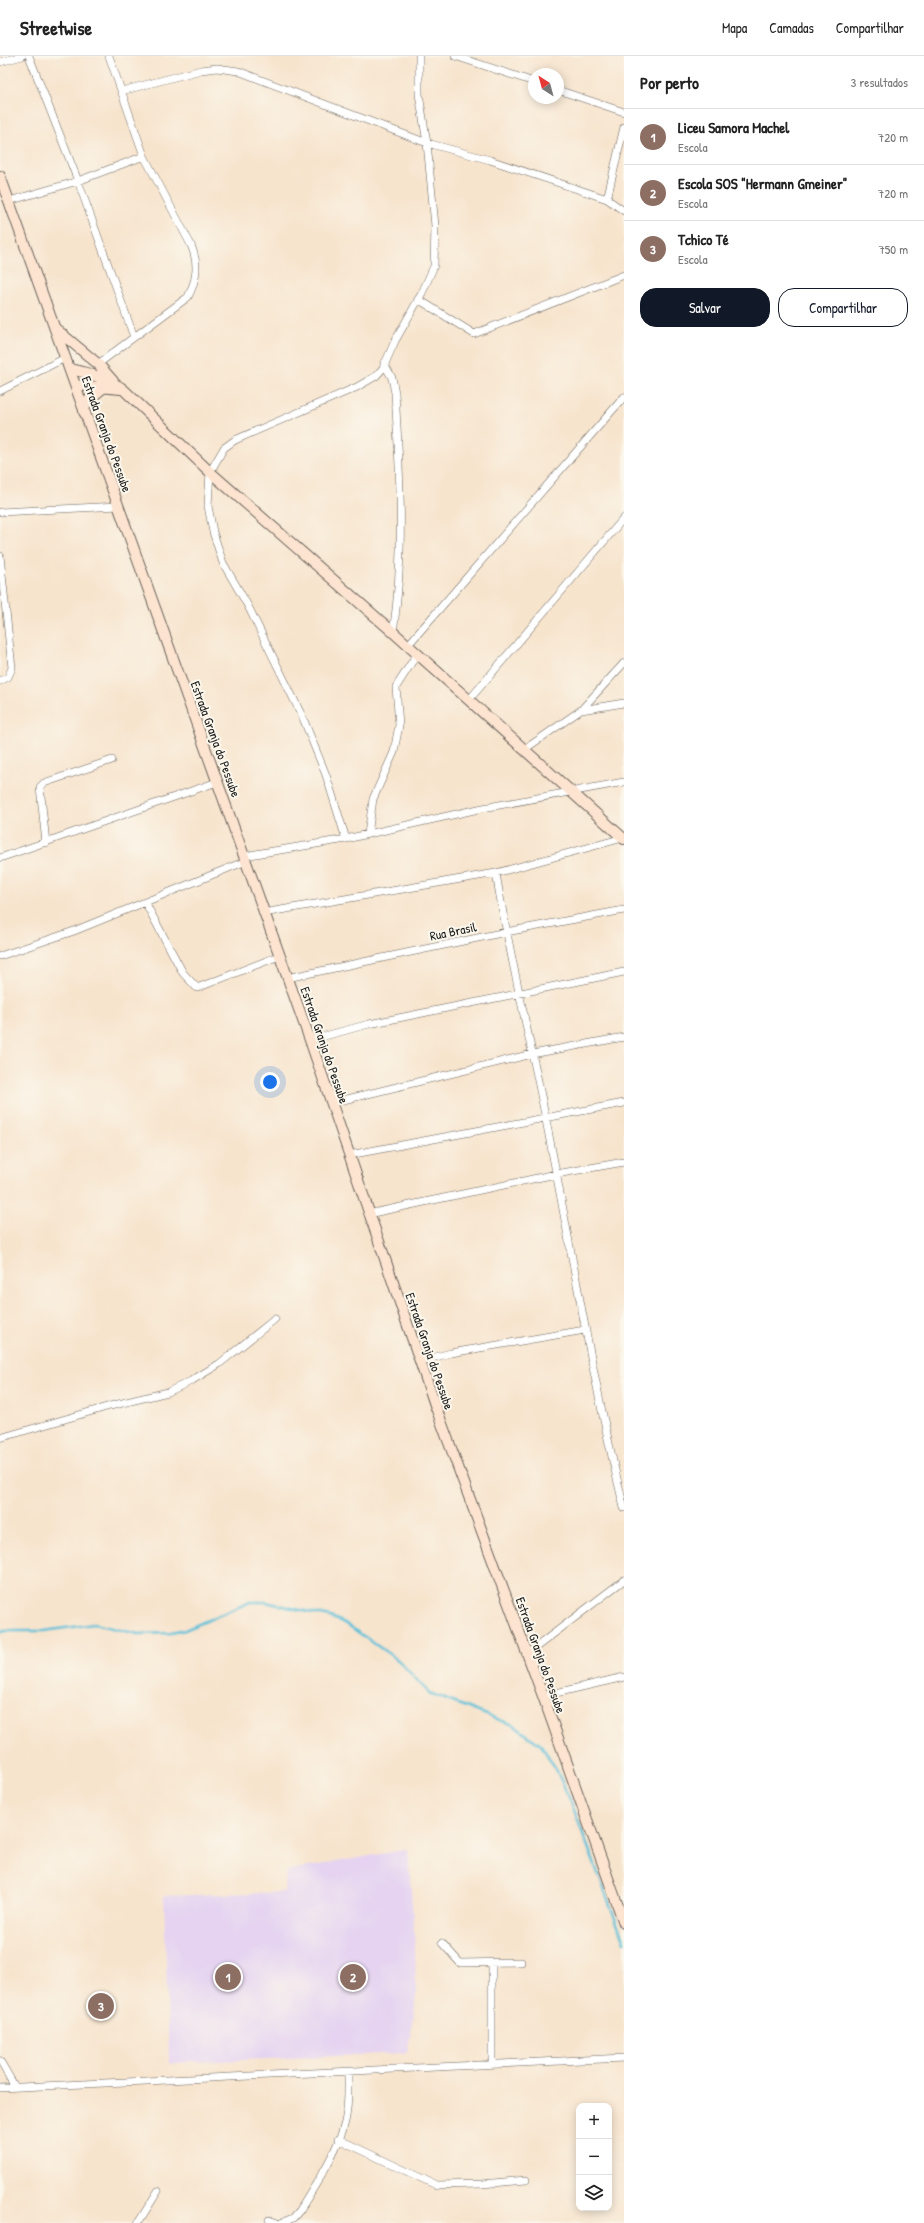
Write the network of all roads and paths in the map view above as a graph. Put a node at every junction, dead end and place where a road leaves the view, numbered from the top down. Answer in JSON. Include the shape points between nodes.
{"nodes":[{"id":1,"x":22,"y":56,"type":"edge"},
{"id":2,"x":29,"y":56,"type":"edge"},
{"id":3,"x":109,"y":56,"type":"edge"},
{"id":4,"x":419,"y":56,"type":"edge"},
{"id":5,"x":455,"y":56,"type":"edge"},
{"id":6,"x":0,"y":62,"type":"edge"},
{"id":7,"x":528,"y":80,"type":"edge"},
{"id":8,"x":122,"y":92,"type":"junction"},
{"id":9,"x":564,"y":92,"type":"edge"},
{"id":10,"x":624,"y":112,"type":"edge"},
{"id":11,"x":624,"y":127,"type":"edge"},
{"id":12,"x":427,"y":143,"type":"junction"},
{"id":13,"x":144,"y":156,"type":"junction"},
{"id":14,"x":0,"y":176,"type":"edge"},
{"id":15,"x":78,"y":181,"type":"junction"},
{"id":16,"x":607,"y":199,"type":"junction"},
{"id":17,"x":10,"y":201,"type":"junction"},
{"id":18,"x":624,"y":210,"type":"edge"},
{"id":19,"x":624,"y":274,"type":"edge"},
{"id":20,"x":418,"y":299,"type":"junction"},
{"id":21,"x":56,"y":329,"type":"junction"},
{"id":22,"x":134,"y":337,"type":"junction"},
{"id":23,"x":65,"y":358,"type":"junction"},
{"id":24,"x":384,"y":363,"type":"junction"},
{"id":25,"x":98,"y":364,"type":"junction"},
{"id":26,"x":70,"y":369,"type":"junction"},
{"id":27,"x":114,"y":382,"type":"junction"},
{"id":28,"x":75,"y":385,"type":"junction"},
{"id":29,"x":104,"y":387,"type":"junction"},
{"id":30,"x":123,"y":389,"type":"junction"},
{"id":31,"x":0,"y":391,"type":"edge"},
{"id":32,"x":624,"y":397,"type":"edge"},
{"id":33,"x":84,"y":412,"type":"junction"},
{"id":34,"x":210,"y":472,"type":"junction"},
{"id":35,"x":119,"y":506,"type":"junction"},
{"id":36,"x":0,"y":512,"type":"edge"},
{"id":37,"x":624,"y":518,"type":"edge"},
{"id":38,"x":0,"y":556,"type":"edge"},
{"id":39,"x":393,"y":632,"type":"junction"},
{"id":40,"x":408,"y":645,"type":"junction"},
{"id":41,"x":417,"y":654,"type":"junction"},
{"id":42,"x":624,"y":663,"type":"edge"},
{"id":43,"x":0,"y":681,"type":"edge"},
{"id":44,"x":469,"y":700,"type":"junction"},
{"id":45,"x":624,"y":703,"type":"edge"},
{"id":46,"x":581,"y":710,"type":"junction"},
{"id":47,"x":524,"y":749,"type":"junction"},
{"id":48,"x":112,"y":760,"type":"dead end"},
{"id":49,"x":218,"y":782,"type":"junction"},
{"id":50,"x":624,"y":782,"type":"edge"},
{"id":51,"x":571,"y":791,"type":"junction"},
{"id":52,"x":368,"y":834,"type":"junction"},
{"id":53,"x":623,"y":838,"type":"edge"},
{"id":54,"x":346,"y":839,"type":"junction"},
{"id":55,"x":46,"y":843,"type":"junction"},
{"id":56,"x":0,"y":858,"type":"edge"},
{"id":57,"x":245,"y":858,"type":"junction"},
{"id":58,"x":496,"y":873,"type":"junction"},
{"id":59,"x":145,"y":902,"type":"junction"},
{"id":60,"x":624,"y":910,"type":"edge"},
{"id":61,"x":263,"y":913,"type":"junction"},
{"id":62,"x":506,"y":932,"type":"junction"},
{"id":63,"x":0,"y":956,"type":"edge"},
{"id":64,"x":279,"y":956,"type":"junction"},
{"id":65,"x":624,"y":972,"type":"edge"},
{"id":66,"x":287,"y":978,"type":"junction"},
{"id":67,"x":520,"y":992,"type":"junction"},
{"id":68,"x":624,"y":1037,"type":"edge"},
{"id":69,"x":310,"y":1040,"type":"junction"},
{"id":70,"x":532,"y":1054,"type":"junction"},
{"id":71,"x":331,"y":1103,"type":"junction"},
{"id":72,"x":624,"y":1103,"type":"edge"},
{"id":73,"x":545,"y":1116,"type":"junction"},
{"id":74,"x":349,"y":1155,"type":"junction"},
{"id":75,"x":624,"y":1162,"type":"edge"},
{"id":76,"x":556,"y":1174,"type":"junction"},
{"id":77,"x":368,"y":1214,"type":"junction"},
{"id":78,"x":275,"y":1319,"type":"dead end"},
{"id":79,"x":585,"y":1330,"type":"junction"},
{"id":80,"x":420,"y":1361,"type":"junction"},
{"id":81,"x":0,"y":1438,"type":"edge"},
{"id":82,"x":624,"y":1508,"type":"edge"},
{"id":83,"x":624,"y":1580,"type":"edge"},
{"id":84,"x":527,"y":1654,"type":"junction"},
{"id":85,"x":624,"y":1677,"type":"edge"},
{"id":86,"x":543,"y":1696,"type":"junction"},
{"id":87,"x":624,"y":1923,"type":"edge"},
{"id":88,"x":442,"y":1942,"type":"dead end"},
{"id":89,"x":492,"y":1962,"type":"junction"},
{"id":90,"x":521,"y":1962,"type":"dead end"},
{"id":91,"x":624,"y":2058,"type":"edge"},
{"id":92,"x":0,"y":2061,"type":"edge"},
{"id":93,"x":492,"y":2064,"type":"junction"},
{"id":94,"x":348,"y":2072,"type":"junction"},
{"id":95,"x":15,"y":2087,"type":"junction"},
{"id":96,"x":0,"y":2088,"type":"edge"},
{"id":97,"x":338,"y":2139,"type":"junction"},
{"id":98,"x":526,"y":2180,"type":"dead end"},
{"id":99,"x":158,"y":2190,"type":"dead end"},
{"id":100,"x":269,"y":2220,"type":"dead end"},
{"id":101,"x":138,"y":2223,"type":"edge"},
{"id":102,"x":277,"y":2223,"type":"edge"},
{"id":103,"x":281,"y":2223,"type":"edge"}],
"edges":[{"from":1,"to":6,"type":"street"},
{"from":2,"to":15,"type":"street"},
{"from":3,"to":8,"type":"street"},
{"from":4,"to":12,"type":"street","via":[[419,94]]},
{"from":5,"to":7,"type":"street"},
{"from":8,"to":12,"type":"street","via":[[201,70],[218,68],[238,72]]},
{"from":8,"to":13,"type":"street"},
{"from":9,"to":10,"type":"street"},
{"from":11,"to":16,"type":"street"},
{"from":12,"to":16,"type":"street","via":[[490,160]]},
{"from":12,"to":20,"type":"street","via":[[435,226],[434,266]]},
{"from":13,"to":15,"type":"street"},
{"from":13,"to":22,"type":"street","via":[[191,245],[197,270],[188,297]]},
{"from":14,"to":17,"type":"main road","name":"Estrada Granja do Pessube"},
{"from":15,"to":17,"type":"street"},
{"from":15,"to":22,"type":"street"},
{"from":16,"to":18,"type":"street"},
{"from":17,"to":21,"type":"main road","name":"Estrada Granja do Pessube"},
{"from":19,"to":20,"type":"street","via":[[474,334]]},
{"from":20,"to":24,"type":"street"},
{"from":21,"to":23,"type":"main road","name":"Estrada Granja do Pessube"},
{"from":21,"to":25,"type":"main road"},
{"from":22,"to":25,"type":"street"},
{"from":23,"to":26,"type":"main road","name":"Estrada Granja do Pessube"},
{"from":23,"to":31,"type":"street"},
{"from":24,"to":34,"type":"street","via":[[376,376],[357,387],[235,440],[224,448]]},
{"from":24,"to":39,"type":"street","via":[[392,378],[395,393],[401,481],[399,595]]},
{"from":25,"to":27,"type":"main road"},
{"from":26,"to":27,"type":"main road"},
{"from":26,"to":28,"type":"main road","name":"Estrada Granja do Pessube"},
{"from":27,"to":30,"type":"main road"},
{"from":28,"to":29,"type":"main road"},
{"from":28,"to":33,"type":"main road","name":"Estrada Granja do Pessube"},
{"from":29,"to":30,"type":"main road"},
{"from":29,"to":33,"type":"main road","via":[[90,398]]},
{"from":30,"to":34,"type":"main road"},
{"from":32,"to":40,"type":"street"},
{"from":33,"to":35,"type":"main road","name":"Estrada Granja do Pessube"},
{"from":34,"to":39,"type":"main road"},
{"from":34,"to":54,"type":"street","via":[[208,506],[223,562],[248,606],[303,718],[326,775]]},
{"from":35,"to":36,"type":"street"},
{"from":35,"to":49,"type":"main road","name":"Estrada Granja do Pessube"},
{"from":37,"to":44,"type":"street"},
{"from":38,"to":43,"type":"street","via":[[12,668],[8,677]]},
{"from":39,"to":40,"type":"main road"},
{"from":40,"to":41,"type":"main road"},
{"from":41,"to":44,"type":"main road"},
{"from":41,"to":52,"type":"street","via":[[396,687],[399,725],[395,745],[373,799]]},
{"from":42,"to":46,"type":"street"},
{"from":44,"to":47,"type":"main road"},
{"from":45,"to":46,"type":"street"},
{"from":46,"to":47,"type":"street"},
{"from":47,"to":51,"type":"main road"},
{"from":48,"to":55,"type":"street","via":[[44,783],[40,787]]},
{"from":49,"to":55,"type":"street"},
{"from":49,"to":57,"type":"main road","name":"Estrada Granja do Pessube"},
{"from":50,"to":51,"type":"street"},
{"from":51,"to":52,"type":"street"},
{"from":51,"to":53,"type":"main road"},
{"from":52,"to":54,"type":"street"},
{"from":53,"to":58,"type":"street"},
{"from":54,"to":57,"type":"street"},
{"from":55,"to":56,"type":"street"},
{"from":57,"to":59,"type":"street"},
{"from":57,"to":61,"type":"main road","name":"Estrada Granja do Pessube"},
{"from":58,"to":61,"type":"street"},
{"from":58,"to":62,"type":"street"},
{"from":59,"to":63,"type":"street","via":[[74,931]]},
{"from":59,"to":64,"type":"street","via":[[183,973],[197,988]]},
{"from":60,"to":62,"type":"street","name":"Rua Brasil"},
{"from":61,"to":64,"type":"main road","name":"Estrada Granja do Pessube"},
{"from":62,"to":66,"type":"street","name":"Rua Brasil"},
{"from":62,"to":67,"type":"street"},
{"from":64,"to":66,"type":"main road","name":"Estrada Granja do Pessube"},
{"from":65,"to":67,"type":"street"},
{"from":66,"to":69,"type":"main road","name":"Estrada Granja do Pessube"},
{"from":67,"to":69,"type":"street","via":[[369,1024]]},
{"from":67,"to":70,"type":"street"},
{"from":68,"to":70,"type":"street"},
{"from":69,"to":71,"type":"main road","name":"Estrada Granja do Pessube"},
{"from":70,"to":71,"type":"street"},
{"from":70,"to":73,"type":"street"},
{"from":71,"to":74,"type":"main road","name":"Estrada Granja do Pessube"},
{"from":72,"to":73,"type":"street"},
{"from":73,"to":74,"type":"street"},
{"from":73,"to":76,"type":"street"},
{"from":74,"to":77,"type":"main road","name":"Estrada Granja do Pessube"},
{"from":75,"to":76,"type":"street"},
{"from":76,"to":77,"type":"street"},
{"from":76,"to":79,"type":"street"},
{"from":77,"to":80,"type":"main road","name":"Estrada Granja do Pessube"},
{"from":78,"to":81,"type":"street","via":[[219,1364],[168,1392]]},
{"from":79,"to":80,"type":"street","via":[[451,1353]]},
{"from":79,"to":82,"type":"street"},
{"from":80,"to":84,"type":"main road","name":"Estrada Granja do Pessube"},
{"from":83,"to":84,"type":"street"},
{"from":84,"to":86,"type":"main road","name":"Estrada Granja do Pessube"},
{"from":85,"to":86,"type":"street"},
{"from":86,"to":87,"type":"main road","name":"Estrada Granja do Pessube"},
{"from":88,"to":89,"type":"street","via":[[460,1963]]},
{"from":89,"to":90,"type":"street"},
{"from":89,"to":93,"type":"street"},
{"from":91,"to":93,"type":"street"},
{"from":92,"to":95,"type":"street"},
{"from":93,"to":94,"type":"street"},
{"from":94,"to":95,"type":"street"},
{"from":94,"to":97,"type":"street","via":[[348,2110]]},
{"from":95,"to":96,"type":"street"},
{"from":97,"to":98,"type":"street","via":[[436,2185]]},
{"from":97,"to":103,"type":"street","via":[[300,2210],[293,2218]]},
{"from":99,"to":101,"type":"street"},
{"from":100,"to":102,"type":"street"}]}
